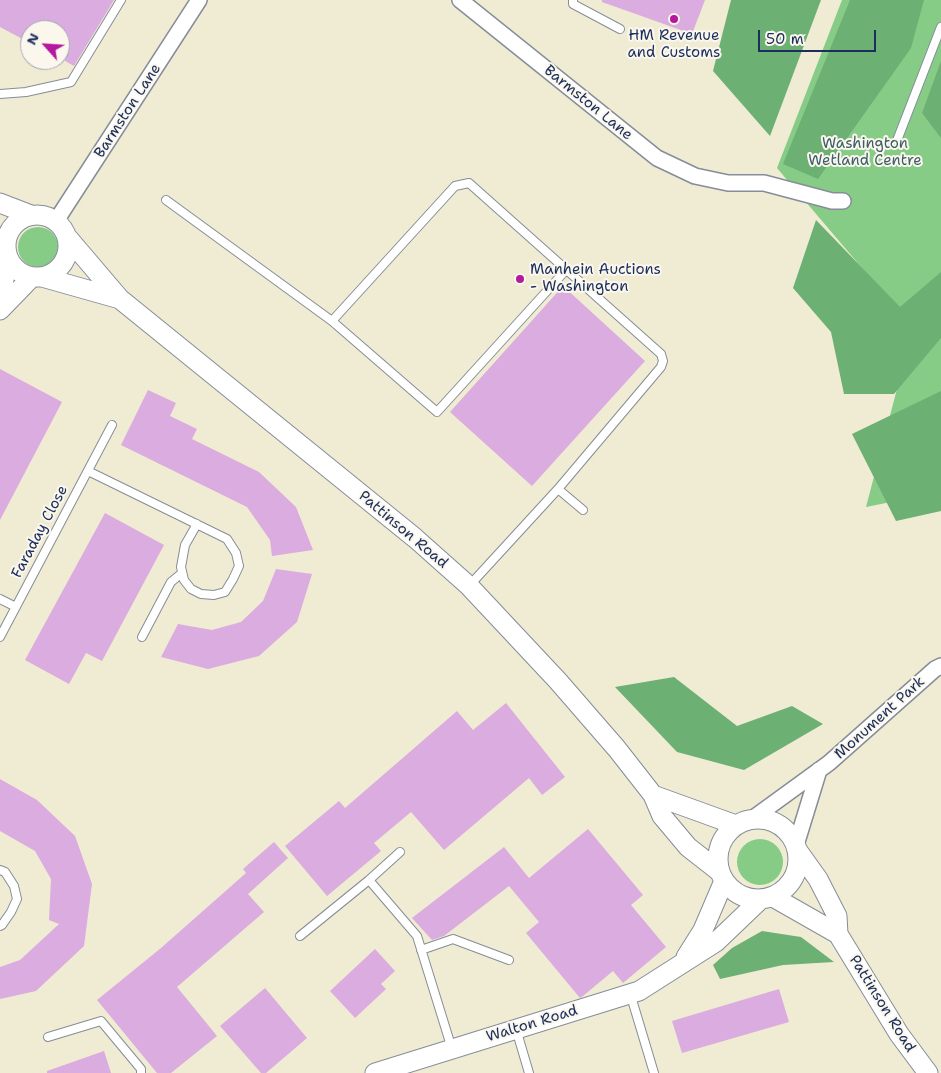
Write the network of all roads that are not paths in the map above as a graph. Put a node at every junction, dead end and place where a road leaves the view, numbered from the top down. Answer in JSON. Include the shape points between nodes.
{"nodes":[{"id":1,"x":120,"y":0,"type":"edge"},
{"id":2,"x":200,"y":0,"type":"edge"},
{"id":3,"x":460,"y":0,"type":"edge"},
{"id":4,"x":573,"y":0,"type":"edge"},
{"id":5,"x":941,"y":27,"type":"edge"},
{"id":6,"x":620,"y":29,"type":"dead end"},
{"id":7,"x":0,"y":94,"type":"edge"},
{"id":8,"x":898,"y":138,"type":"dead end"},
{"id":9,"x":166,"y":200,"type":"dead end"},
{"id":10,"x":843,"y":201,"type":"dead end"},
{"id":11,"x":0,"y":204,"type":"edge"},
{"id":12,"x":31,"y":215,"type":"junction"},
{"id":13,"x":56,"y":221,"type":"junction"},
{"id":14,"x":68,"y":238,"type":"junction"},
{"id":15,"x":5,"y":252,"type":"edge"},
{"id":16,"x":566,"y":270,"type":"junction"},
{"id":17,"x":37,"y":277,"type":"junction"},
{"id":18,"x":0,"y":295,"type":"edge"},
{"id":19,"x":120,"y":299,"type":"junction"},
{"id":20,"x":0,"y":310,"type":"edge"},
{"id":21,"x":332,"y":322,"type":"junction"},
{"id":22,"x":112,"y":425,"type":"dead end"},
{"id":23,"x":88,"y":471,"type":"junction"},
{"id":24,"x":558,"y":489,"type":"junction"},
{"id":25,"x":582,"y":510,"type":"dead end"},
{"id":26,"x":197,"y":524,"type":"junction"},
{"id":27,"x":182,"y":573,"type":"junction"},
{"id":28,"x":469,"y":586,"type":"junction"},
{"id":29,"x":0,"y":598,"type":"edge"},
{"id":30,"x":16,"y":607,"type":"junction"},
{"id":31,"x":0,"y":637,"type":"edge"},
{"id":32,"x":142,"y":637,"type":"dead end"},
{"id":33,"x":941,"y":666,"type":"edge"},
{"id":34,"x":819,"y":770,"type":"junction"},
{"id":35,"x":653,"y":796,"type":"junction"},
{"id":36,"x":744,"y":822,"type":"junction"},
{"id":37,"x":797,"y":848,"type":"junction"},
{"id":38,"x":400,"y":852,"type":"dead end"},
{"id":39,"x":0,"y":870,"type":"edge"},
{"id":40,"x":722,"y":877,"type":"junction"},
{"id":41,"x":369,"y":880,"type":"junction"},
{"id":42,"x":767,"y":898,"type":"junction"},
{"id":43,"x":0,"y":926,"type":"edge"},
{"id":44,"x":838,"y":934,"type":"junction"},
{"id":45,"x":300,"y":936,"type":"dead end"},
{"id":46,"x":421,"y":950,"type":"junction"},
{"id":47,"x":509,"y":960,"type":"dead end"},
{"id":48,"x":682,"y":962,"type":"junction"},
{"id":49,"x":630,"y":994,"type":"junction"},
{"id":50,"x":516,"y":1029,"type":"junction"},
{"id":51,"x":48,"y":1037,"type":"dead end"},
{"id":52,"x":452,"y":1049,"type":"junction"},
{"id":53,"x":395,"y":1070,"type":"edge"},
{"id":54,"x":141,"y":1073,"type":"edge"},
{"id":55,"x":375,"y":1073,"type":"edge"},
{"id":56,"x":529,"y":1073,"type":"edge"},
{"id":57,"x":654,"y":1073,"type":"edge"},
{"id":58,"x":928,"y":1073,"type":"edge"}],
"edges":[{"from":1,"to":7,"type":"lane","via":[[71,82]]},
{"from":2,"to":13,"type":"street","name":"Barmston Lane"},
{"from":3,"to":10,"type":"street","name":"Barmston Lane","via":[[657,158],[694,176],[728,183],[764,183]]},
{"from":4,"to":6,"type":"lane","via":[[574,4]]},
{"from":5,"to":8,"type":"lane"},
{"from":9,"to":21,"type":"lane"},
{"from":11,"to":12,"type":"street"},
{"from":12,"to":13,"type":"street","via":[[42,215]]},
{"from":12,"to":15,"type":"street","via":[[18,221],[11,229]]},
{"from":13,"to":14,"type":"street"},
{"from":14,"to":17,"type":"street","via":[[64,263],[52,274]]},
{"from":14,"to":19,"type":"street","name":"Pattinson Road"},
{"from":15,"to":17,"type":"street","via":[[13,266],[22,273]]},
{"from":15,"to":18,"type":"street"},
{"from":16,"to":21,"type":"lane","via":[[469,183],[455,186]]},
{"from":16,"to":21,"type":"lane","via":[[437,412]]},
{"from":16,"to":24,"type":"lane","via":[[661,354],[663,361]]},
{"from":17,"to":19,"type":"street","name":"Pattinson Road"},
{"from":17,"to":20,"type":"street"},
{"from":19,"to":28,"type":"street","name":"Pattinson Road","via":[[415,538]]},
{"from":22,"to":23,"type":"lane","name":"Faraday Close"},
{"from":23,"to":26,"type":"lane"},
{"from":23,"to":30,"type":"lane","name":"Faraday Close"},
{"from":24,"to":25,"type":"lane"},
{"from":24,"to":28,"type":"lane"},
{"from":26,"to":27,"type":"lane","via":[[185,545]]},
{"from":26,"to":27,"type":"lane","via":[[227,539],[236,552],[239,566],[225,592],[214,595],[191,589]]},
{"from":27,"to":32,"type":"lane","via":[[171,582]]},
{"from":28,"to":35,"type":"street","name":"Pattinson Road","via":[[558,681]]},
{"from":29,"to":30,"type":"lane"},
{"from":30,"to":31,"type":"lane","name":"Faraday Close"},
{"from":33,"to":34,"type":"street","name":"Monument Park"},
{"from":34,"to":36,"type":"street","name":"Monument Park"},
{"from":34,"to":37,"type":"street","name":"Monument Park"},
{"from":35,"to":36,"type":"street"},
{"from":35,"to":40,"type":"street","name":"Pattinson Road","via":[[662,816],[688,847]]},
{"from":36,"to":37,"type":"street","via":[[766,819],[779,824],[789,833]]},
{"from":36,"to":40,"type":"street","via":[[726,834],[720,846],[717,859]]},
{"from":37,"to":42,"type":"street","via":[[798,865],[794,879],[785,890]]},
{"from":37,"to":44,"type":"street","name":"Pattinson Road","via":[[838,916]]},
{"from":38,"to":41,"type":"lane"},
{"from":39,"to":43,"type":"lane","via":[[14,886],[17,899]]},
{"from":40,"to":42,"type":"street","via":[[739,896]]},
{"from":40,"to":48,"type":"street","name":"Walton Road","via":[[703,930]]},
{"from":41,"to":45,"type":"lane"},
{"from":41,"to":46,"type":"lane","via":[[417,936]]},
{"from":42,"to":44,"type":"street","name":"Pattinson Road"},
{"from":42,"to":48,"type":"street","name":"Walton Road","via":[[716,942]]},
{"from":44,"to":58,"type":"street","name":"Pattinson Road","via":[[899,1034]]},
{"from":46,"to":47,"type":"lane","via":[[453,939]]},
{"from":46,"to":52,"type":"lane"},
{"from":48,"to":49,"type":"street","name":"Walton Road"},
{"from":49,"to":50,"type":"street","name":"Walton Road"},
{"from":49,"to":57,"type":"lane"},
{"from":50,"to":52,"type":"street","name":"Walton Road"},
{"from":50,"to":56,"type":"lane"},
{"from":51,"to":54,"type":"lane","via":[[101,1021]]},
{"from":52,"to":53,"type":"street","name":"Walton Road"},
{"from":53,"to":55,"type":"street","name":"Walton Road"}]}
